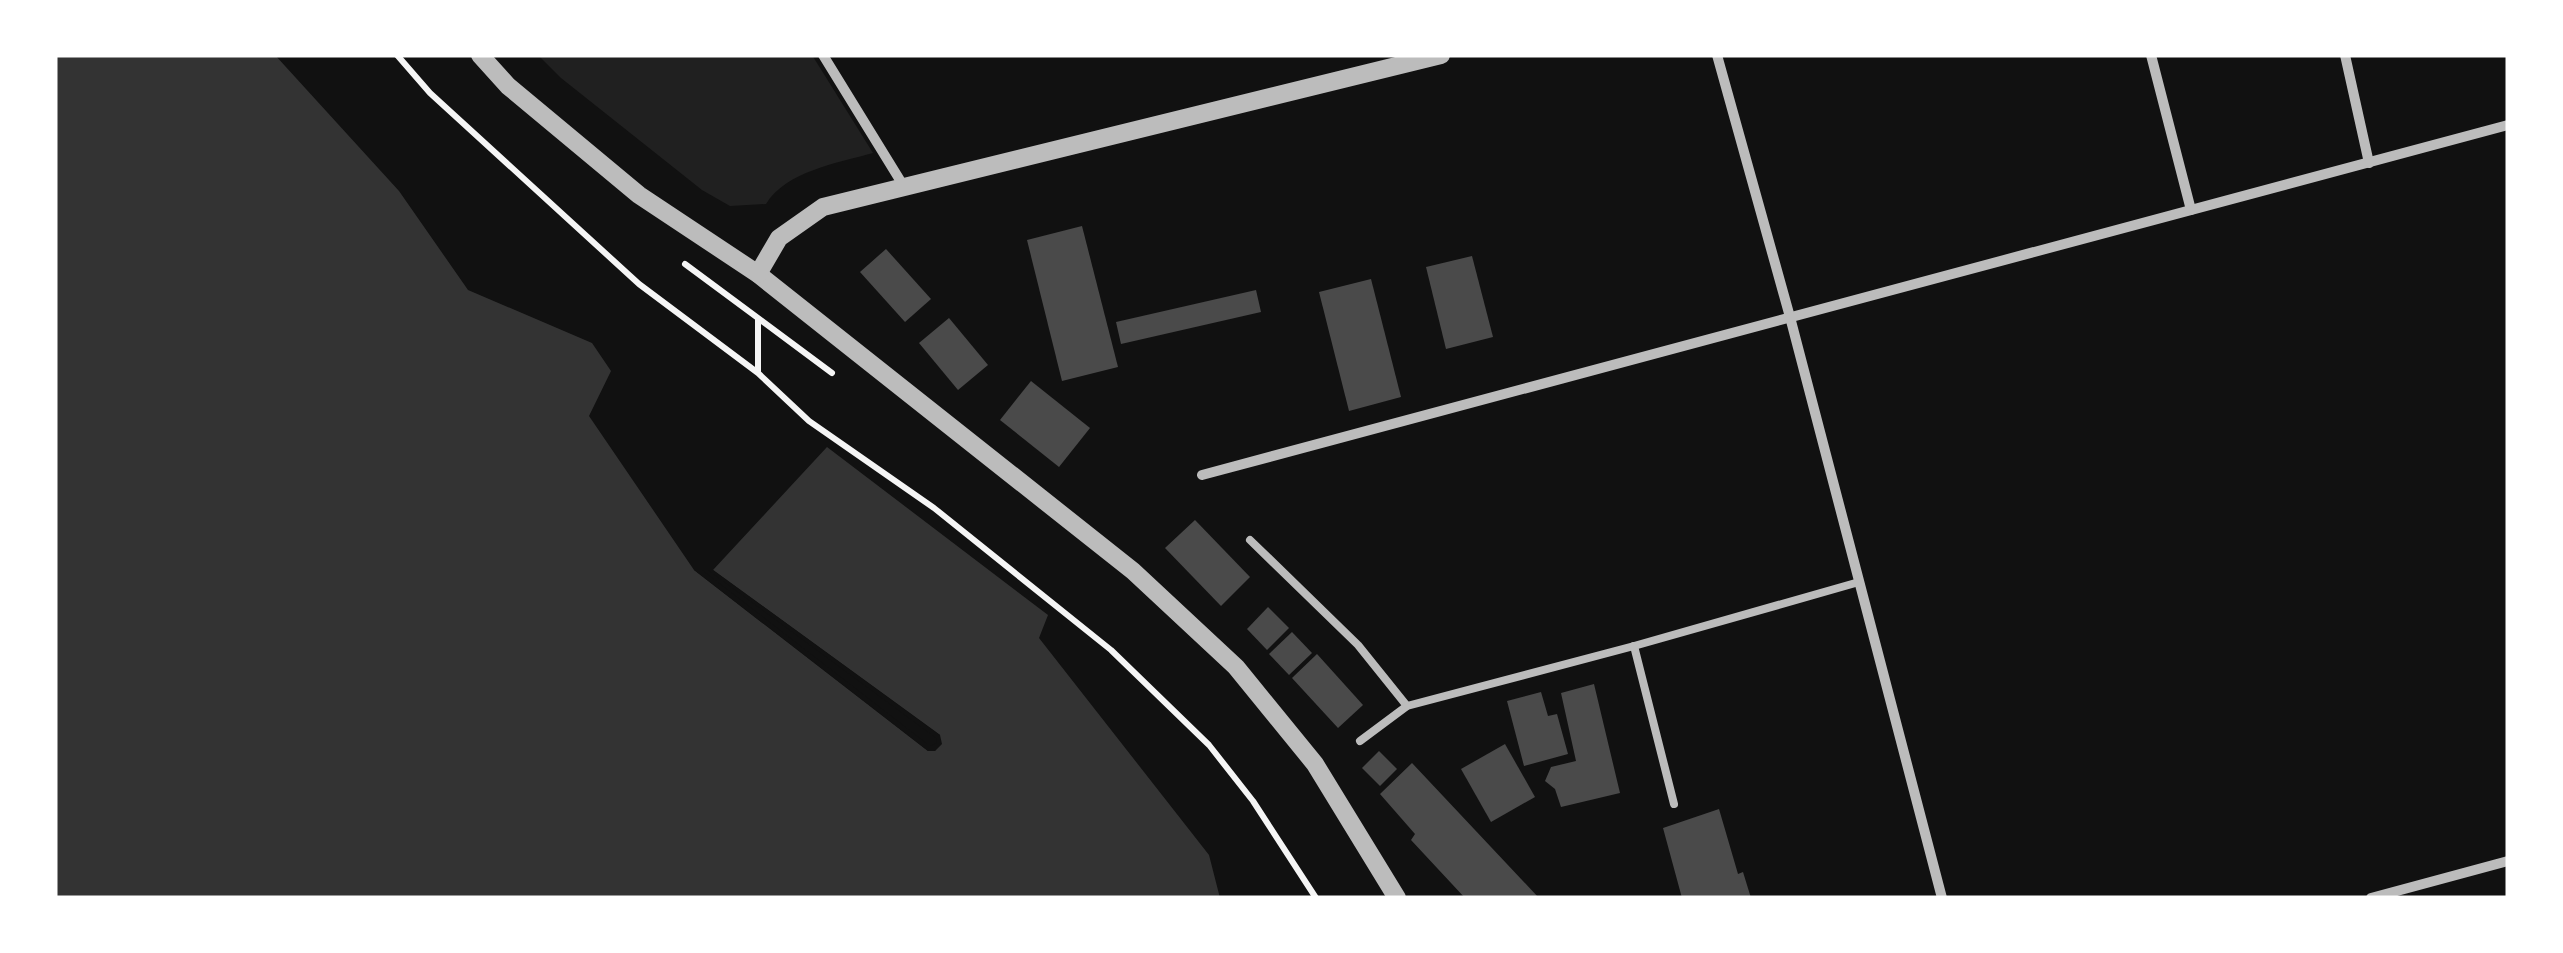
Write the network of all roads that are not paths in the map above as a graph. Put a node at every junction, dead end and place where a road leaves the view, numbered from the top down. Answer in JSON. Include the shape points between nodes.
{"nodes":[{"id":1,"x":480,"y":55,"type":"edge"},
{"id":2,"x":823,"y":55,"type":"edge"},
{"id":3,"x":1441,"y":55,"type":"edge"},
{"id":4,"x":1718,"y":55,"type":"edge"},
{"id":5,"x":2151,"y":55,"type":"edge"},
{"id":6,"x":2344,"y":55,"type":"edge"},
{"id":7,"x":2508,"y":125,"type":"edge"},
{"id":8,"x":2369,"y":163,"type":"junction"},
{"id":9,"x":903,"y":186,"type":"junction"},
{"id":10,"x":2191,"y":210,"type":"junction"},
{"id":11,"x":758,"y":274,"type":"junction"},
{"id":12,"x":1790,"y":318,"type":"junction"},
{"id":13,"x":1202,"y":475,"type":"dead end"},
{"id":14,"x":1250,"y":540,"type":"dead end"},
{"id":15,"x":1860,"y":582,"type":"junction"},
{"id":16,"x":1634,"y":646,"type":"junction"},
{"id":17,"x":1407,"y":706,"type":"junction"},
{"id":18,"x":1360,"y":740,"type":"dead end"},
{"id":19,"x":1674,"y":804,"type":"dead end"},
{"id":20,"x":2508,"y":862,"type":"edge"},
{"id":21,"x":1397,"y":898,"type":"edge"},
{"id":22,"x":1942,"y":898,"type":"edge"},
{"id":23,"x":2371,"y":898,"type":"edge"}],
"edges":[{"from":1,"to":11,"type":"street","via":[[639,195]]},
{"from":2,"to":9,"type":"street"},
{"from":3,"to":9,"type":"street"},
{"from":4,"to":12,"type":"street"},
{"from":5,"to":10,"type":"street"},
{"from":6,"to":8,"type":"street"},
{"from":7,"to":8,"type":"street"},
{"from":8,"to":10,"type":"street"},
{"from":9,"to":11,"type":"street","via":[[822,207],[779,238]]},
{"from":10,"to":12,"type":"street"},
{"from":11,"to":21,"type":"street","via":[[1133,571],[1236,666],[1315,764]]},
{"from":12,"to":13,"type":"street"},
{"from":12,"to":15,"type":"street"},
{"from":14,"to":17,"type":"lane","via":[[1358,646]]},
{"from":15,"to":16,"type":"lane"},
{"from":15,"to":22,"type":"street"},
{"from":16,"to":17,"type":"lane"},
{"from":16,"to":19,"type":"lane"},
{"from":17,"to":18,"type":"lane"},
{"from":20,"to":23,"type":"street"}]}
